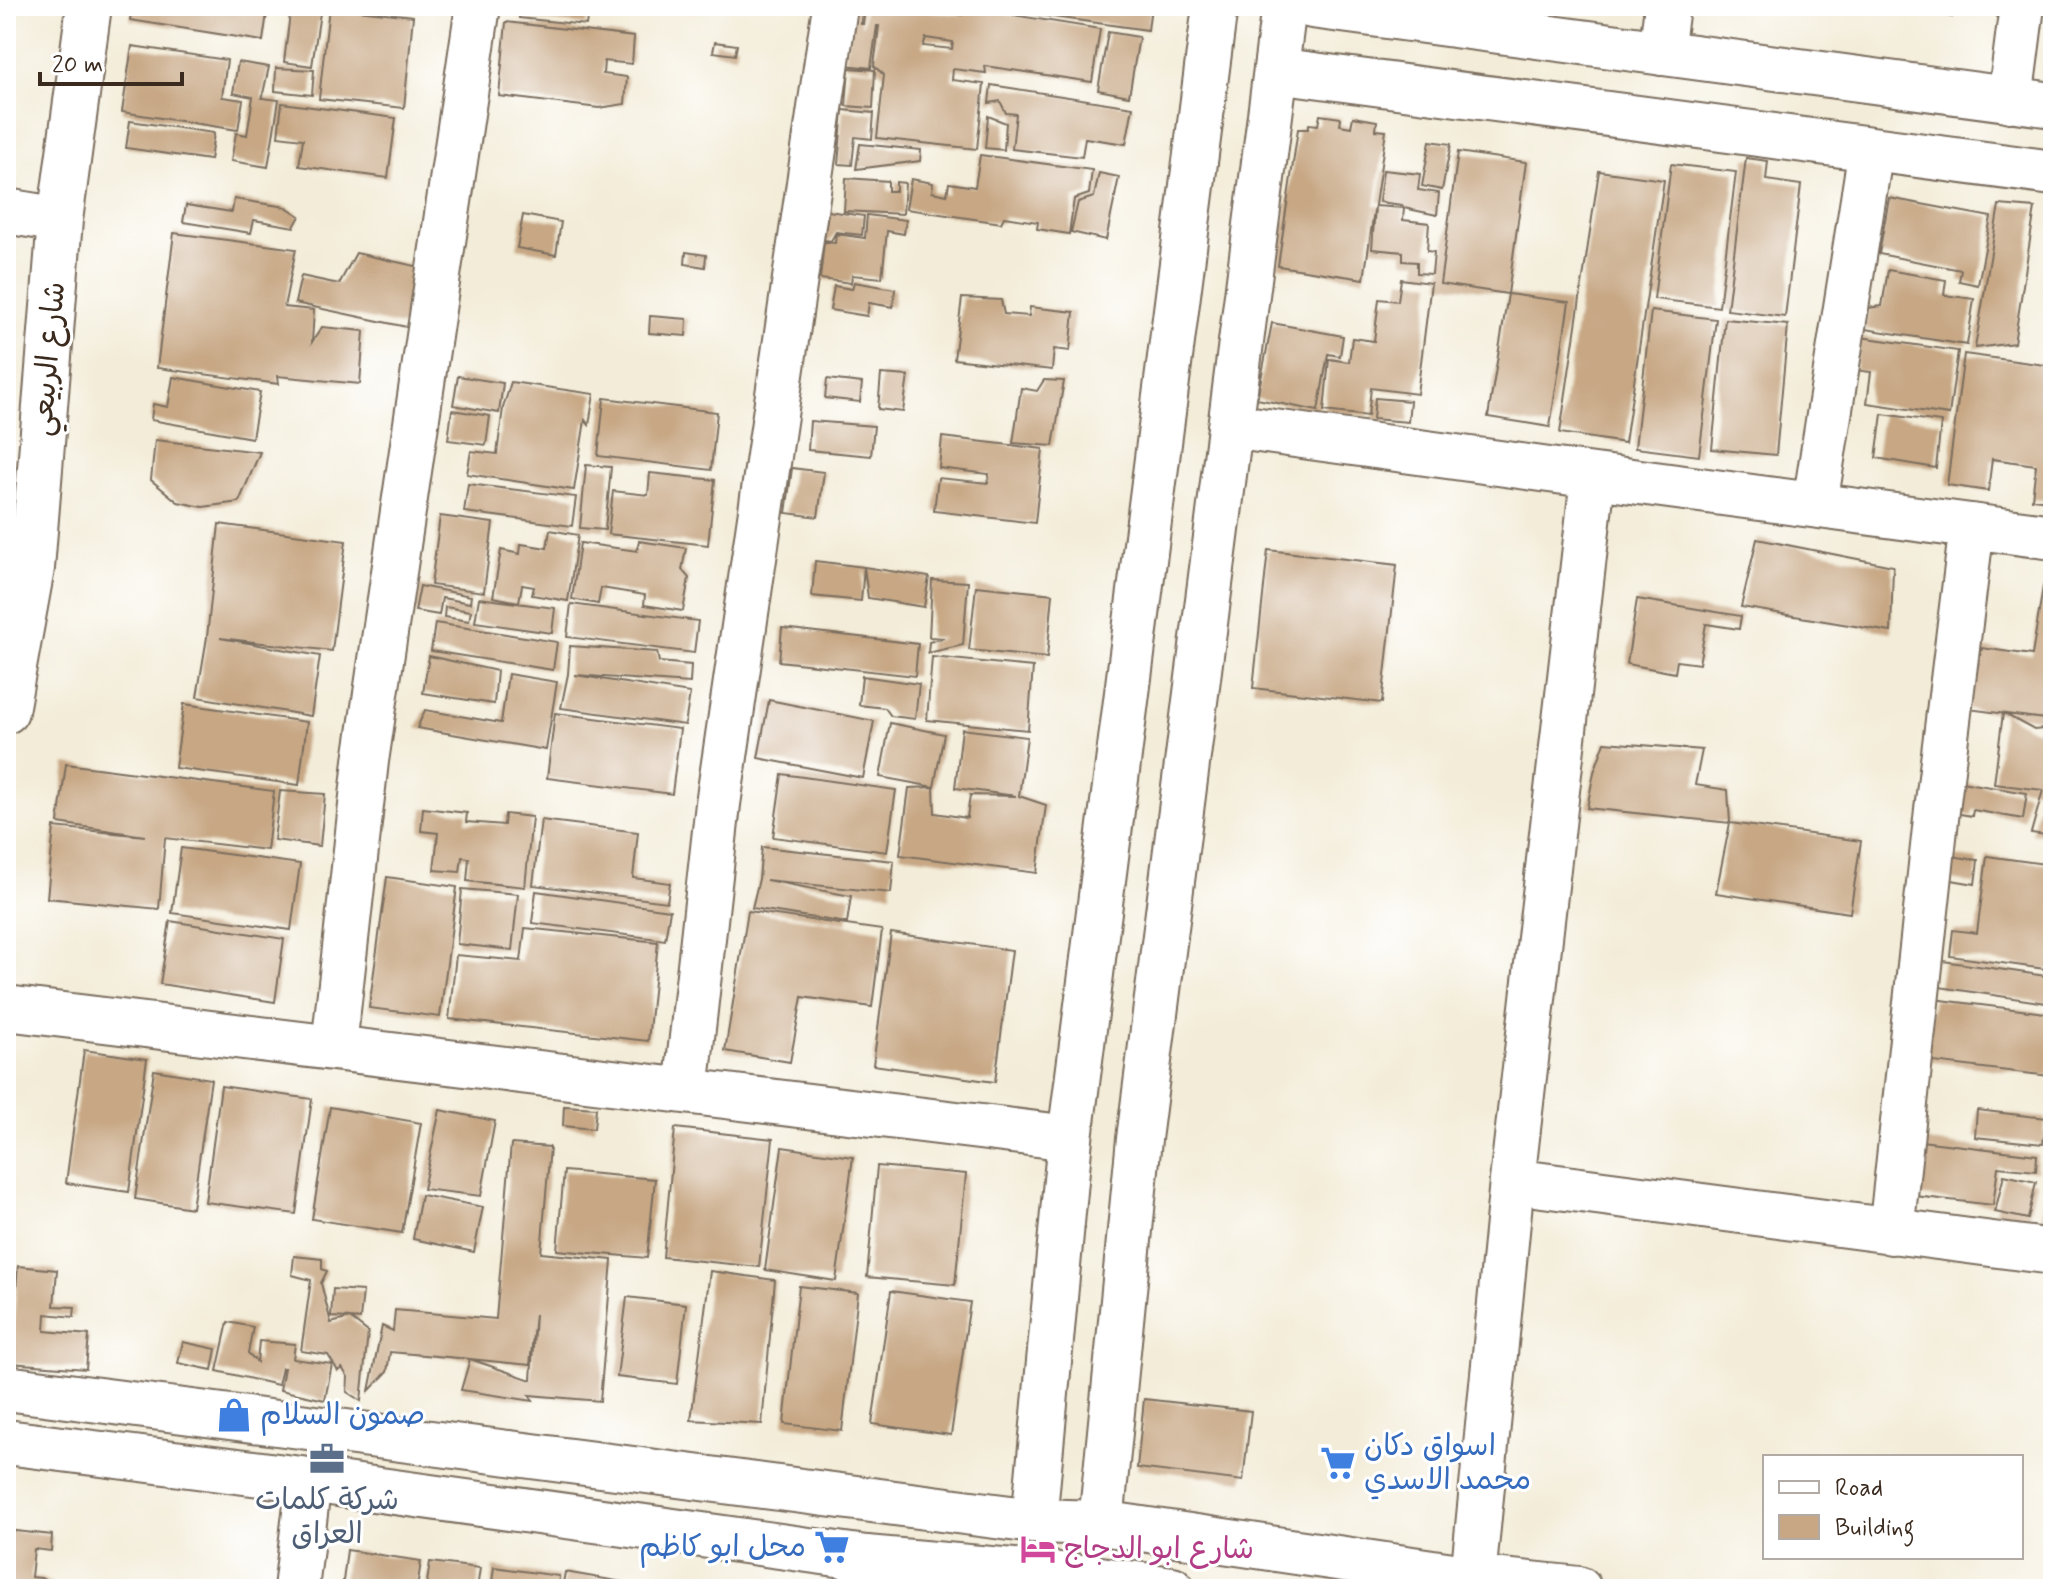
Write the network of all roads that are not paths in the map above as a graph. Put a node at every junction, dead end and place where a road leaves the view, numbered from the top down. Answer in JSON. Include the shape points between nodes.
{"nodes":[{"id":1,"x":89,"y":6,"type":"edge"},
{"id":2,"x":478,"y":6,"type":"edge"},
{"id":3,"x":835,"y":6,"type":"edge"},
{"id":4,"x":1215,"y":6,"type":"edge"},
{"id":5,"x":1284,"y":6,"type":"edge"},
{"id":6,"x":1312,"y":6,"type":"edge"},
{"id":7,"x":1667,"y":6,"type":"edge"},
{"id":8,"x":2022,"y":6,"type":"edge"},
{"id":9,"x":1661,"y":53,"type":"junction"},
{"id":10,"x":1276,"y":70,"type":"junction"},
{"id":11,"x":2010,"y":100,"type":"junction"},
{"id":12,"x":2053,"y":105,"type":"edge"},
{"id":13,"x":1871,"y":149,"type":"junction"},
{"id":14,"x":2053,"y":173,"type":"edge"},
{"id":15,"x":6,"y":211,"type":"edge"},
{"id":16,"x":60,"y":220,"type":"junction"},
{"id":17,"x":1230,"y":426,"type":"junction"},
{"id":18,"x":1593,"y":478,"type":"junction"},
{"id":19,"x":1815,"y":504,"type":"junction"},
{"id":20,"x":1972,"y":526,"type":"junction"},
{"id":21,"x":2053,"y":537,"type":"edge"},
{"id":22,"x":6,"y":711,"type":"edge"},
{"id":23,"x":6,"y":1008,"type":"edge"},
{"id":24,"x":334,"y":1046,"type":"junction"},
{"id":25,"x":686,"y":1091,"type":"junction"},
{"id":26,"x":1070,"y":1138,"type":"junction"},
{"id":27,"x":1512,"y":1181,"type":"junction"},
{"id":28,"x":1891,"y":1232,"type":"junction"},
{"id":29,"x":2053,"y":1252,"type":"edge"},
{"id":30,"x":6,"y":1388,"type":"edge"},
{"id":31,"x":116,"y":1402,"type":"junction"},
{"id":32,"x":6,"y":1442,"type":"edge"},
{"id":33,"x":108,"y":1455,"type":"junction"},
{"id":34,"x":309,"y":1480,"type":"junction"},
{"id":35,"x":1034,"y":1521,"type":"junction"},
{"id":36,"x":1101,"y":1523,"type":"junction"},
{"id":37,"x":863,"y":1573,"type":"edge"},
{"id":38,"x":1473,"y":1578,"type":"junction"},
{"id":39,"x":296,"y":1589,"type":"edge"},
{"id":40,"x":1172,"y":1589,"type":"edge"},
{"id":41,"x":1579,"y":1589,"type":"edge"}],
"edges":[{"from":1,"to":16,"type":"street","name":"شارع الربيعي"},
{"from":2,"to":24,"type":"street","via":[[366,761]]},
{"from":3,"to":25,"type":"street","via":[[718,804]]},
{"from":4,"to":26,"type":"street"},
{"from":5,"to":10,"type":"street"},
{"from":6,"to":9,"type":"street"},
{"from":7,"to":9,"type":"street"},
{"from":8,"to":11,"type":"street"},
{"from":9,"to":11,"type":"street"},
{"from":10,"to":13,"type":"street"},
{"from":10,"to":17,"type":"street"},
{"from":11,"to":12,"type":"street"},
{"from":13,"to":14,"type":"street"},
{"from":13,"to":19,"type":"street"},
{"from":15,"to":16,"type":"street"},
{"from":16,"to":22,"type":"street","name":"شارع الربيعي","via":[[32,568]]},
{"from":17,"to":18,"type":"street"},
{"from":17,"to":36,"type":"street","via":[[1139,1139]]},
{"from":18,"to":19,"type":"street"},
{"from":18,"to":27,"type":"street"},
{"from":19,"to":20,"type":"street"},
{"from":20,"to":21,"type":"street"},
{"from":20,"to":28,"type":"street"},
{"from":23,"to":24,"type":"street"},
{"from":24,"to":25,"type":"street"},
{"from":25,"to":26,"type":"street"},
{"from":26,"to":35,"type":"street"},
{"from":27,"to":28,"type":"street"},
{"from":27,"to":38,"type":"street"},
{"from":28,"to":29,"type":"street"},
{"from":30,"to":31,"type":"street"},
{"from":31,"to":33,"type":"street"},
{"from":31,"to":35,"type":"street"},
{"from":32,"to":33,"type":"street"},
{"from":33,"to":34,"type":"street"},
{"from":34,"to":37,"type":"street"},
{"from":34,"to":39,"type":"street"},
{"from":35,"to":36,"type":"street"},
{"from":36,"to":38,"type":"street"},
{"from":37,"to":40,"type":"street","via":[[1093,1578]]},
{"from":38,"to":41,"type":"street"}]}
